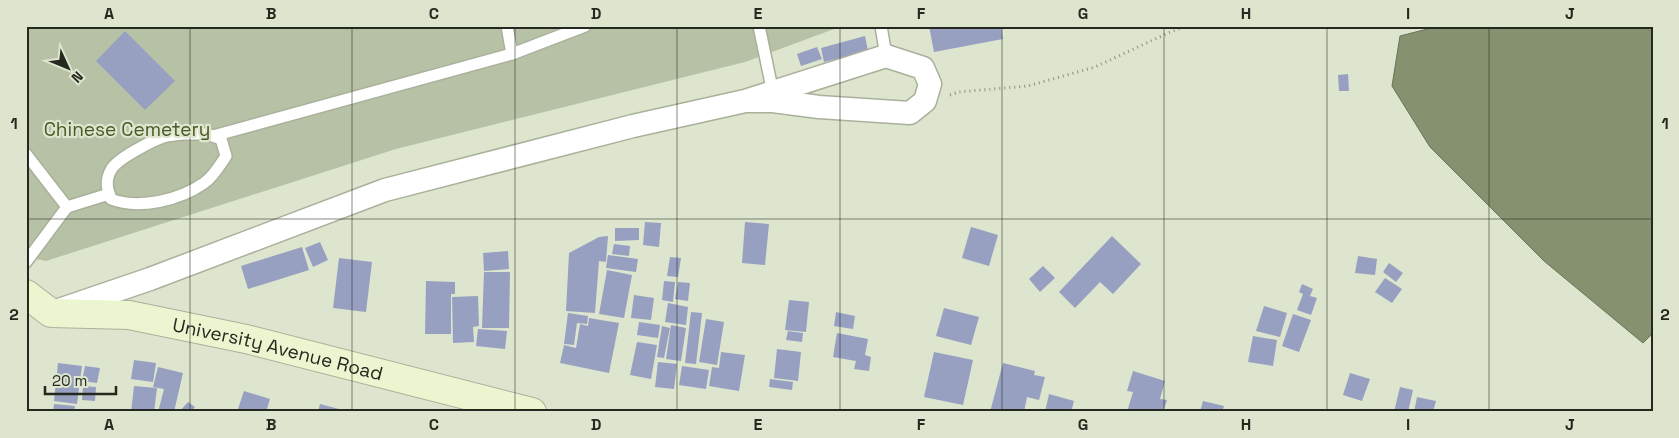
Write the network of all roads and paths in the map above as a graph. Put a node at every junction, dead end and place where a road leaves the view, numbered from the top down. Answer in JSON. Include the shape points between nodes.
{"nodes":[{"id":1,"x":506,"y":26,"type":"edge"},
{"id":2,"x":585,"y":26,"type":"edge"},
{"id":3,"x":759,"y":26,"type":"edge"},
{"id":4,"x":881,"y":26,"type":"edge"},
{"id":5,"x":1187,"y":26,"type":"edge"},
{"id":6,"x":512,"y":54,"type":"junction"},
{"id":7,"x":886,"y":56,"type":"junction"},
{"id":8,"x":958,"y":92,"type":"dead end"},
{"id":9,"x":773,"y":93,"type":"junction"},
{"id":10,"x":745,"y":101,"type":"junction"},
{"id":11,"x":213,"y":136,"type":"junction"},
{"id":12,"x":26,"y":154,"type":"edge"},
{"id":13,"x":109,"y":194,"type":"junction"},
{"id":14,"x":67,"y":208,"type":"junction"},
{"id":15,"x":26,"y":262,"type":"edge"},
{"id":16,"x":26,"y":294,"type":"edge"},
{"id":17,"x":51,"y":313,"type":"junction"},
{"id":18,"x":532,"y":412,"type":"edge"}],
"edges":[{"from":1,"to":6,"type":"lane"},
{"from":2,"to":6,"type":"lane"},
{"from":3,"to":9,"type":"lane"},
{"from":4,"to":7,"type":"lane"},
{"from":5,"to":8,"type":"path","via":[[1094,67],[1028,86]]},
{"from":6,"to":11,"type":"lane"},
{"from":7,"to":9,"type":"street"},
{"from":7,"to":10,"type":"street","via":[[923,68],[927,76],[930,84],[925,101],[910,113]]},
{"from":9,"to":10,"type":"street"},
{"from":10,"to":17,"type":"street","via":[[633,126],[385,190]]},
{"from":11,"to":13,"type":"lane","via":[[183,134],[164,137],[127,155],[111,168],[106,187]]},
{"from":11,"to":13,"type":"lane","via":[[221,139],[226,156],[206,182],[191,191],[155,203],[138,204],[111,200]]},
{"from":12,"to":14,"type":"lane"},
{"from":13,"to":14,"type":"lane"},
{"from":14,"to":15,"type":"lane"},
{"from":16,"to":17,"type":"main road"},
{"from":17,"to":18,"type":"main road","name":"University Avenue Road","via":[[139,316],[246,339]]}]}
